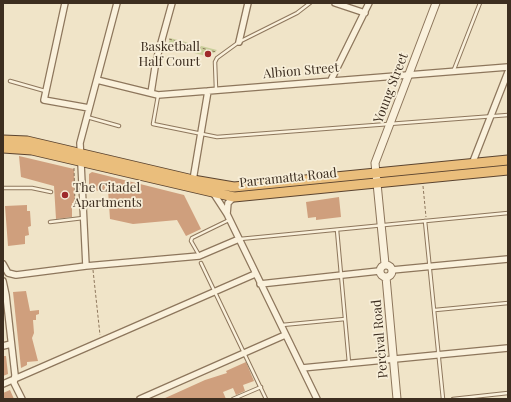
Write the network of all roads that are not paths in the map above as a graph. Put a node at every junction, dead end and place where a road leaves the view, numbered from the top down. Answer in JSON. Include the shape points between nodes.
{"nodes":[{"id":1,"x":65,"y":3,"type":"edge"},
{"id":2,"x":117,"y":3,"type":"edge"},
{"id":3,"x":172,"y":3,"type":"edge"},
{"id":4,"x":248,"y":3,"type":"edge"},
{"id":5,"x":310,"y":3,"type":"edge"},
{"id":6,"x":335,"y":3,"type":"edge"},
{"id":7,"x":369,"y":3,"type":"edge"},
{"id":8,"x":436,"y":3,"type":"edge"},
{"id":9,"x":480,"y":3,"type":"edge"},
{"id":10,"x":365,"y":13,"type":"junction"},
{"id":11,"x":239,"y":42,"type":"junction"},
{"id":12,"x":508,"y":67,"type":"edge"},
{"id":13,"x":453,"y":72,"type":"junction"},
{"id":14,"x":508,"y":72,"type":"edge"},
{"id":15,"x":410,"y":75,"type":"junction"},
{"id":16,"x":97,"y":80,"type":"junction"},
{"id":17,"x":331,"y":80,"type":"junction"},
{"id":18,"x":10,"y":81,"type":"dead end"},
{"id":19,"x":216,"y":90,"type":"junction"},
{"id":20,"x":208,"y":91,"type":"junction"},
{"id":21,"x":46,"y":92,"type":"junction"},
{"id":22,"x":151,"y":93,"type":"junction"},
{"id":23,"x":158,"y":95,"type":"junction"},
{"id":24,"x":89,"y":108,"type":"junction"},
{"id":25,"x":508,"y":115,"type":"edge"},
{"id":26,"x":490,"y":116,"type":"junction"},
{"id":27,"x":87,"y":117,"type":"junction"},
{"id":28,"x":391,"y":122,"type":"junction"},
{"id":29,"x":119,"y":126,"type":"dead end"},
{"id":30,"x":200,"y":134,"type":"junction"},
{"id":31,"x":3,"y":140,"type":"edge"},
{"id":32,"x":3,"y":148,"type":"edge"},
{"id":33,"x":508,"y":160,"type":"edge"},
{"id":34,"x":78,"y":161,"type":"junction"},
{"id":35,"x":472,"y":164,"type":"junction"},
{"id":36,"x":508,"y":170,"type":"edge"},
{"id":37,"x":376,"y":178,"type":"junction"},
{"id":38,"x":193,"y":180,"type":"junction"},
{"id":39,"x":3,"y":188,"type":"edge"},
{"id":40,"x":51,"y":192,"type":"dead end"},
{"id":41,"x":214,"y":194,"type":"junction"},
{"id":42,"x":234,"y":197,"type":"junction"},
{"id":43,"x":508,"y":213,"type":"edge"},
{"id":44,"x":228,"y":217,"type":"junction"},
{"id":45,"x":84,"y":218,"type":"junction"},
{"id":46,"x":426,"y":221,"type":"junction"},
{"id":47,"x":50,"y":222,"type":"dead end"},
{"id":48,"x":381,"y":226,"type":"junction"},
{"id":49,"x":337,"y":230,"type":"junction"},
{"id":50,"x":239,"y":239,"type":"junction"},
{"id":51,"x":200,"y":256,"type":"junction"},
{"id":52,"x":508,"y":259,"type":"edge"},
{"id":53,"x":201,"y":263,"type":"dead end"},
{"id":54,"x":3,"y":264,"type":"edge"},
{"id":55,"x":385,"y":264,"type":"junction"},
{"id":56,"x":86,"y":266,"type":"junction"},
{"id":57,"x":430,"y":266,"type":"junction"},
{"id":58,"x":392,"y":270,"type":"junction"},
{"id":59,"x":380,"y":272,"type":"junction"},
{"id":60,"x":255,"y":274,"type":"junction"},
{"id":61,"x":341,"y":275,"type":"junction"},
{"id":62,"x":386,"y":277,"type":"junction"},
{"id":63,"x":3,"y":281,"type":"edge"},
{"id":64,"x":260,"y":284,"type":"junction"},
{"id":65,"x":215,"y":292,"type":"junction"},
{"id":66,"x":508,"y":303,"type":"edge"},
{"id":67,"x":434,"y":310,"type":"junction"},
{"id":68,"x":345,"y":319,"type":"junction"},
{"id":69,"x":281,"y":325,"type":"junction"},
{"id":70,"x":285,"y":335,"type":"junction"},
{"id":71,"x":11,"y":344,"type":"junction"},
{"id":72,"x":3,"y":346,"type":"edge"},
{"id":73,"x":508,"y":348,"type":"edge"},
{"id":74,"x":244,"y":353,"type":"junction"},
{"id":75,"x":439,"y":355,"type":"junction"},
{"id":76,"x":394,"y":359,"type":"junction"},
{"id":77,"x":349,"y":363,"type":"junction"},
{"id":78,"x":302,"y":368,"type":"junction"},
{"id":79,"x":15,"y":378,"type":"junction"},
{"id":80,"x":3,"y":384,"type":"edge"},
{"id":81,"x":261,"y":387,"type":"junction"},
{"id":82,"x":508,"y":393,"type":"edge"},
{"id":83,"x":22,"y":399,"type":"edge"},
{"id":84,"x":140,"y":399,"type":"edge"},
{"id":85,"x":233,"y":399,"type":"edge"},
{"id":86,"x":266,"y":399,"type":"edge"},
{"id":87,"x":317,"y":399,"type":"edge"},
{"id":88,"x":397,"y":399,"type":"edge"},
{"id":89,"x":443,"y":399,"type":"edge"},
{"id":90,"x":453,"y":399,"type":"edge"}],
"edges":[{"from":1,"to":21,"type":"street"},
{"from":2,"to":16,"type":"street"},
{"from":3,"to":22,"type":"street"},
{"from":4,"to":11,"type":"street"},
{"from":5,"to":11,"type":"lane","via":[[297,13]]},
{"from":6,"to":10,"type":"street"},
{"from":7,"to":10,"type":"street"},
{"from":8,"to":15,"type":"street","name":"Young Street"},
{"from":9,"to":13,"type":"lane"},
{"from":10,"to":17,"type":"street"},
{"from":11,"to":19,"type":"lane","via":[[215,62]]},
{"from":12,"to":13,"type":"street","name":"Albion Street"},
{"from":13,"to":15,"type":"street","name":"Albion Street"},
{"from":14,"to":26,"type":"street"},
{"from":15,"to":17,"type":"street","name":"Albion Street"},
{"from":15,"to":28,"type":"street","name":"Young Street"},
{"from":16,"to":22,"type":"street","name":"Albion Street"},
{"from":16,"to":24,"type":"street"},
{"from":17,"to":19,"type":"street","name":"Albion Street"},
{"from":18,"to":21,"type":"lane"},
{"from":19,"to":20,"type":"street","name":"Albion Street"},
{"from":20,"to":23,"type":"street","name":"Albion Street"},
{"from":20,"to":30,"type":"street"},
{"from":21,"to":24,"type":"street","via":[[44,100]]},
{"from":22,"to":23,"type":"street","name":"Albion Street"},
{"from":23,"to":30,"type":"lane","via":[[153,124]]},
{"from":24,"to":27,"type":"street"},
{"from":25,"to":26,"type":"lane"},
{"from":26,"to":28,"type":"lane"},
{"from":26,"to":35,"type":"street"},
{"from":27,"to":29,"type":"lane"},
{"from":27,"to":34,"type":"street"},
{"from":28,"to":30,"type":"lane","via":[[217,137]]},
{"from":28,"to":37,"type":"street","name":"Young Street","via":[[375,163]]},
{"from":30,"to":38,"type":"street"},
{"from":31,"to":34,"type":"highway","name":"Parramatta Road","via":[[27,141]]},
{"from":32,"to":34,"type":"highway","name":"Parramatta Road","via":[[32,150]]},
{"from":33,"to":35,"type":"highway","name":"Parramatta Road"},
{"from":34,"to":38,"type":"highway","name":"Parramatta Road"},
{"from":34,"to":41,"type":"highway","name":"Parramatta Road"},
{"from":34,"to":45,"type":"street"},
{"from":35,"to":37,"type":"highway","name":"Parramatta Road"},
{"from":36,"to":37,"type":"highway","name":"Parramatta Road","via":[[423,178]]},
{"from":37,"to":38,"type":"highway","name":"Parramatta Road","via":[[243,187]]},
{"from":37,"to":42,"type":"highway","name":"Parramatta Road"},
{"from":37,"to":48,"type":"street"},
{"from":39,"to":40,"type":"lane","via":[[32,188]]},
{"from":41,"to":42,"type":"highway","name":"Parramatta Road"},
{"from":41,"to":44,"type":"street"},
{"from":42,"to":44,"type":"street","via":[[228,203]]},
{"from":43,"to":46,"type":"lane"},
{"from":44,"to":50,"type":"street"},
{"from":44,"to":51,"type":"lane","via":[[192,238],[191,241]]},
{"from":45,"to":47,"type":"lane"},
{"from":45,"to":56,"type":"street"},
{"from":46,"to":48,"type":"lane"},
{"from":46,"to":57,"type":"lane"},
{"from":48,"to":49,"type":"lane"},
{"from":48,"to":55,"type":"street"},
{"from":49,"to":50,"type":"lane"},
{"from":49,"to":61,"type":"lane"},
{"from":50,"to":51,"type":"street"},
{"from":50,"to":60,"type":"street"},
{"from":51,"to":56,"type":"street"},
{"from":52,"to":57,"type":"street"},
{"from":53,"to":65,"type":"lane"},
{"from":54,"to":56,"type":"street","via":[[8,273],[16,275]]},
{"from":55,"to":58,"type":"street"},
{"from":55,"to":59,"type":"street"},
{"from":57,"to":58,"type":"street"},
{"from":57,"to":67,"type":"lane"},
{"from":58,"to":62,"type":"street"},
{"from":59,"to":61,"type":"street"},
{"from":59,"to":62,"type":"street"},
{"from":60,"to":64,"type":"street"},
{"from":60,"to":65,"type":"street"},
{"from":61,"to":64,"type":"street"},
{"from":61,"to":68,"type":"lane"},
{"from":62,"to":76,"type":"street","name":"Percival Road"},
{"from":63,"to":71,"type":"street"},
{"from":64,"to":69,"type":"street"},
{"from":65,"to":74,"type":"lane"},
{"from":65,"to":79,"type":"street"},
{"from":66,"to":67,"type":"lane"},
{"from":67,"to":75,"type":"lane"},
{"from":68,"to":69,"type":"lane"},
{"from":68,"to":77,"type":"lane"},
{"from":69,"to":70,"type":"street"},
{"from":70,"to":74,"type":"street"},
{"from":70,"to":78,"type":"street"},
{"from":71,"to":72,"type":"street"},
{"from":71,"to":79,"type":"street"},
{"from":73,"to":75,"type":"street"},
{"from":74,"to":81,"type":"lane"},
{"from":74,"to":84,"type":"street"},
{"from":75,"to":76,"type":"street"},
{"from":75,"to":89,"type":"lane"},
{"from":76,"to":77,"type":"street"},
{"from":76,"to":88,"type":"street","name":"Percival Road"},
{"from":77,"to":78,"type":"street"},
{"from":78,"to":87,"type":"street"},
{"from":79,"to":80,"type":"street"},
{"from":79,"to":83,"type":"street","via":[[14,382]]},
{"from":81,"to":85,"type":"lane"},
{"from":81,"to":86,"type":"lane"},
{"from":82,"to":90,"type":"lane"}]}
